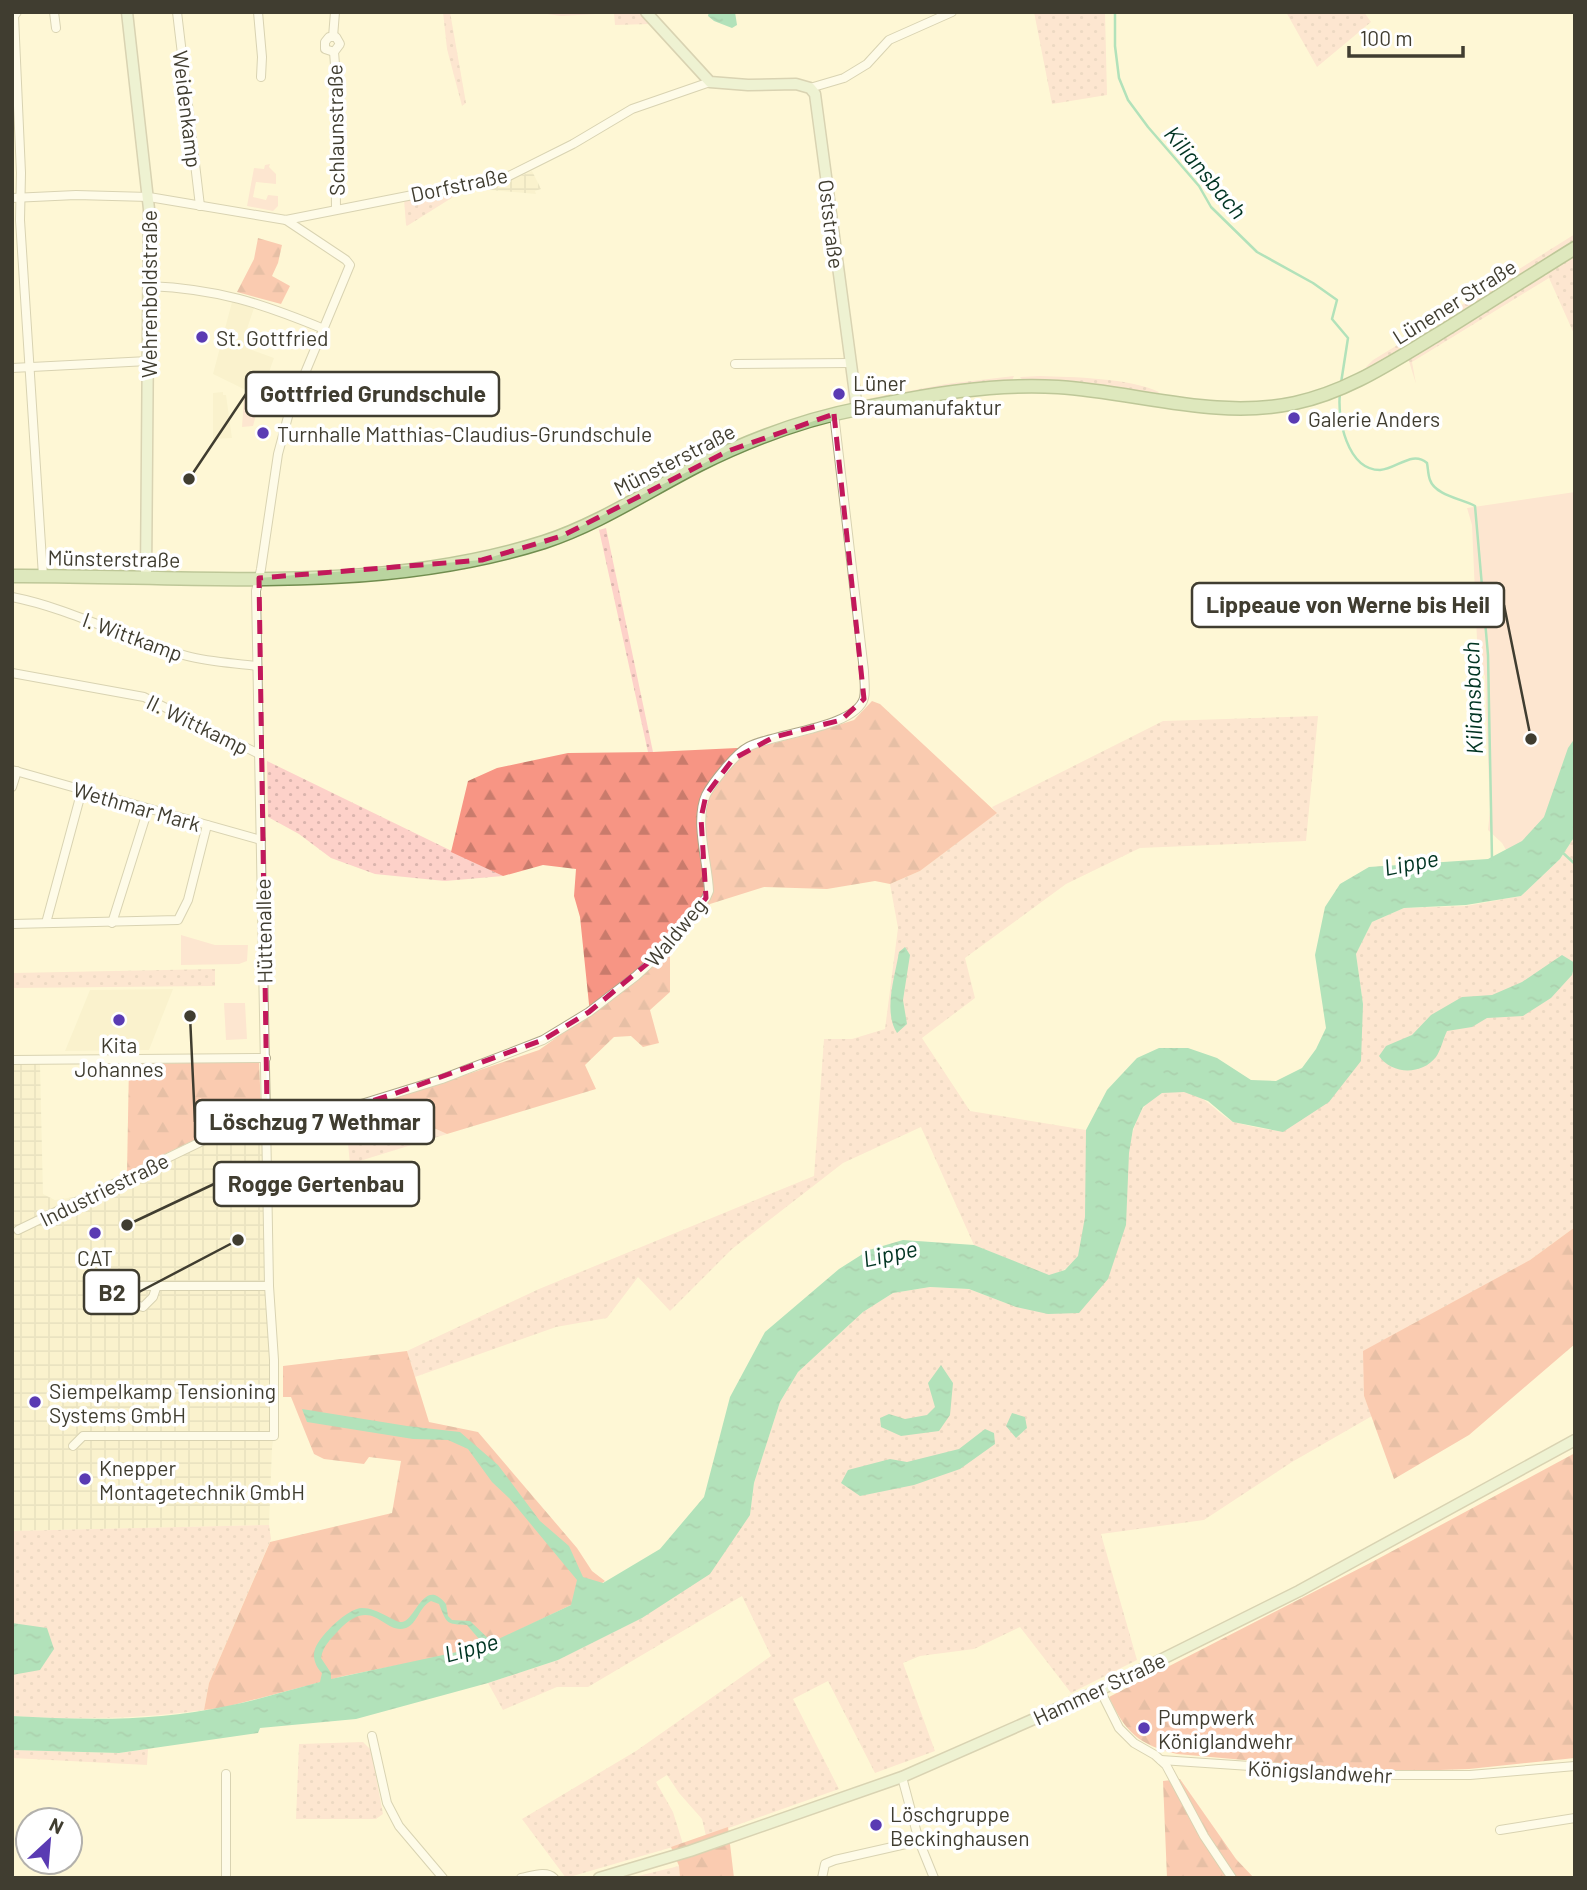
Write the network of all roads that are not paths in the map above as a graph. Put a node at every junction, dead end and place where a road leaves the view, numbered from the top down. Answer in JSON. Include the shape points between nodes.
{"nodes":[{"id":1,"x":17,"y":12,"type":"edge"},
{"id":2,"x":54,"y":12,"type":"edge"},
{"id":3,"x":127,"y":12,"type":"edge"},
{"id":4,"x":177,"y":12,"type":"edge"},
{"id":5,"x":258,"y":12,"type":"edge"},
{"id":6,"x":335,"y":12,"type":"edge"},
{"id":7,"x":646,"y":12,"type":"edge"},
{"id":8,"x":952,"y":12,"type":"edge"},
{"id":9,"x":56,"y":28,"type":"dead end"},
{"id":10,"x":261,"y":77,"type":"dead end"},
{"id":11,"x":710,"y":82,"type":"junction"},
{"id":12,"x":810,"y":88,"type":"junction"},
{"id":13,"x":15,"y":91,"type":"edge"},
{"id":14,"x":16,"y":197,"type":"edge"},
{"id":15,"x":149,"y":197,"type":"junction"},
{"id":16,"x":200,"y":206,"type":"junction"},
{"id":17,"x":336,"y":208,"type":"junction"},
{"id":18,"x":286,"y":220,"type":"junction"},
{"id":19,"x":1575,"y":248,"type":"edge"},
{"id":20,"x":149,"y":286,"type":"junction"},
{"id":21,"x":324,"y":329,"type":"junction"},
{"id":22,"x":148,"y":361,"type":"junction"},
{"id":23,"x":850,"y":363,"type":"junction"},
{"id":24,"x":735,"y":364,"type":"dead end"},
{"id":25,"x":30,"y":366,"type":"junction"},
{"id":26,"x":12,"y":368,"type":"edge"},
{"id":27,"x":1353,"y":384,"type":"joint"},
{"id":28,"x":857,"y":409,"type":"junction"},
{"id":29,"x":834,"y":414,"type":"junction"},
{"id":30,"x":12,"y":576,"type":"edge"},
{"id":31,"x":43,"y":576,"type":"junction"},
{"id":32,"x":146,"y":577,"type":"junction"},
{"id":33,"x":259,"y":578,"type":"junction"},
{"id":34,"x":12,"y":597,"type":"edge"},
{"id":35,"x":256,"y":666,"type":"junction"},
{"id":36,"x":12,"y":673,"type":"edge"},
{"id":37,"x":259,"y":754,"type":"junction"},
{"id":38,"x":15,"y":771,"type":"edge"},
{"id":39,"x":12,"y":788,"type":"edge"},
{"id":40,"x":82,"y":790,"type":"junction"},
{"id":41,"x":148,"y":809,"type":"junction"},
{"id":42,"x":207,"y":825,"type":"junction"},
{"id":43,"x":261,"y":841,"type":"junction"},
{"id":44,"x":46,"y":923,"type":"junction"},
{"id":45,"x":112,"y":923,"type":"junction"},
{"id":46,"x":12,"y":924,"type":"edge"},
{"id":47,"x":266,"y":1058,"type":"junction"},
{"id":48,"x":12,"y":1060,"type":"edge"},
{"id":49,"x":267,"y":1110,"type":"junction"},
{"id":50,"x":18,"y":1230,"type":"dead end"},
{"id":51,"x":157,"y":1285,"type":"dead end"},
{"id":52,"x":270,"y":1286,"type":"junction"},
{"id":53,"x":1575,"y":1440,"type":"edge"},
{"id":54,"x":73,"y":1446,"type":"dead end"},
{"id":55,"x":1100,"y":1690,"type":"junction"},
{"id":56,"x":372,"y":1736,"type":"dead end"},
{"id":57,"x":1161,"y":1760,"type":"junction"},
{"id":58,"x":1575,"y":1766,"type":"edge"},
{"id":59,"x":226,"y":1774,"type":"dead end"},
{"id":60,"x":902,"y":1777,"type":"junction"},
{"id":61,"x":1575,"y":1818,"type":"edge"},
{"id":62,"x":1500,"y":1830,"type":"dead end"},
{"id":63,"x":919,"y":1841,"type":"junction"},
{"id":64,"x":226,"y":1878,"type":"edge"},
{"id":65,"x":443,"y":1878,"type":"edge"},
{"id":66,"x":522,"y":1878,"type":"edge"},
{"id":67,"x":554,"y":1878,"type":"edge"},
{"id":68,"x":599,"y":1878,"type":"edge"},
{"id":69,"x":822,"y":1878,"type":"edge"},
{"id":70,"x":934,"y":1878,"type":"edge"},
{"id":71,"x":1231,"y":1878,"type":"edge"}],
"edges":[{"from":1,"to":13,"type":"street"},
{"from":2,"to":9,"type":"street"},
{"from":3,"to":15,"type":"street","name":"Wehrenboldstraße"},
{"from":4,"to":16,"type":"street","name":"Weidenkamp"},
{"from":5,"to":10,"type":"street"},
{"from":6,"to":17,"type":"street","name":"Schlaunstraße","via":[[333,37],[340,44],[334,52]]},
{"from":7,"to":11,"type":"street"},
{"from":8,"to":12,"type":"street","name":"Dorfstraße","via":[[890,40],[867,64],[844,78]]},
{"from":11,"to":12,"type":"street","name":"Dorfstraße","via":[[796,83]]},
{"from":11,"to":17,"type":"street","name":"Dorfstraße","via":[[632,109],[509,176]]},
{"from":12,"to":23,"type":"street","name":"Oststraße","via":[[816,102]]},
{"from":13,"to":14,"type":"street"},
{"from":14,"to":15,"type":"street","name":"Dorfstraße"},
{"from":14,"to":25,"type":"street"},
{"from":15,"to":16,"type":"street","name":"Dorfstraße"},
{"from":15,"to":20,"type":"street","name":"Wehrenboldstraße"},
{"from":16,"to":18,"type":"street","name":"Dorfstraße"},
{"from":17,"to":18,"type":"street","name":"Dorfstraße"},
{"from":18,"to":21,"type":"street","name":"Hüttenallee","via":[[350,265]]},
{"from":19,"to":27,"type":"main road","name":"Lünener Straße"},
{"from":20,"to":21,"type":"street","via":[[225,294]]},
{"from":20,"to":22,"type":"street","name":"Wehrenboldstraße"},
{"from":21,"to":33,"type":"street","name":"Hüttenallee","via":[[284,431]]},
{"from":22,"to":25,"type":"street"},
{"from":22,"to":32,"type":"street","name":"Wehrenboldstraße"},
{"from":23,"to":24,"type":"street"},
{"from":23,"to":28,"type":"street","name":"Oststraße"},
{"from":25,"to":26,"type":"street"},
{"from":25,"to":31,"type":"street"},
{"from":27,"to":28,"type":"main road","name":"Münsterstraße","via":[[1312,399],[1262,408],[1206,407],[1088,390],[1018,386]]},
{"from":28,"to":29,"type":"main road","name":"Münsterstraße"},
{"from":29,"to":33,"type":"main road","name":"Münsterstraße","via":[[756,439],[562,536],[493,557],[426,569]]},
{"from":29,"to":49,"type":"street","name":"Waldweg","via":[[864,699],[841,720],[749,746],[733,759],[706,795],[701,818],[709,891],[666,948],[589,1012],[543,1040],[442,1079],[342,1110]]},
{"from":30,"to":31,"type":"main road","name":"Münsterstraße"},
{"from":31,"to":32,"type":"main road","name":"Münsterstraße"},
{"from":32,"to":33,"type":"main road","name":"Münsterstraße"},
{"from":33,"to":35,"type":"street","name":"Hüttenallee"},
{"from":34,"to":35,"type":"street","name":"I. Wittkamp","via":[[190,657]]},
{"from":35,"to":37,"type":"street","name":"Hüttenallee"},
{"from":36,"to":37,"type":"street","name":"II. Wittkamp","via":[[144,697]]},
{"from":37,"to":43,"type":"street","name":"Hüttenallee"},
{"from":38,"to":39,"type":"street"},
{"from":38,"to":40,"type":"street","name":"Wethmar Mark"},
{"from":40,"to":41,"type":"street","name":"Wethmar Mark"},
{"from":40,"to":44,"type":"street"},
{"from":41,"to":42,"type":"street","name":"Wethmar Mark"},
{"from":41,"to":45,"type":"street"},
{"from":42,"to":43,"type":"street","name":"Wethmar Mark"},
{"from":42,"to":45,"type":"street","via":[[188,901],[178,920]]},
{"from":43,"to":47,"type":"street","name":"Hüttenallee"},
{"from":44,"to":45,"type":"street"},
{"from":44,"to":46,"type":"street"},
{"from":47,"to":48,"type":"street"},
{"from":47,"to":49,"type":"street","name":"Hüttenallee"},
{"from":49,"to":50,"type":"street","name":"Industriestraße"},
{"from":49,"to":52,"type":"street","name":"Hüttenallee"},
{"from":51,"to":52,"type":"street"},
{"from":52,"to":54,"type":"street","name":"Hüttenallee","via":[[274,1436],[83,1436]]},
{"from":53,"to":55,"type":"street","name":"Hammer Straße","via":[[1299,1591]]},
{"from":55,"to":57,"type":"street","name":"Königslandwehr","via":[[1119,1728]]},
{"from":55,"to":60,"type":"street","name":"Hammer Straße"},
{"from":56,"to":65,"type":"street","via":[[387,1803]]},
{"from":57,"to":58,"type":"street","name":"Königslandwehr","via":[[1383,1775],[1470,1775]]},
{"from":57,"to":71,"type":"street"},
{"from":59,"to":64,"type":"street"},
{"from":60,"to":63,"type":"street"},
{"from":60,"to":68,"type":"street","name":"Hammer Straße"},
{"from":61,"to":62,"type":"street"},
{"from":63,"to":69,"type":"street","via":[[835,1860],[825,1864]]},
{"from":63,"to":70,"type":"street"},
{"from":66,"to":67,"type":"street","via":[[545,1873]]}]}
